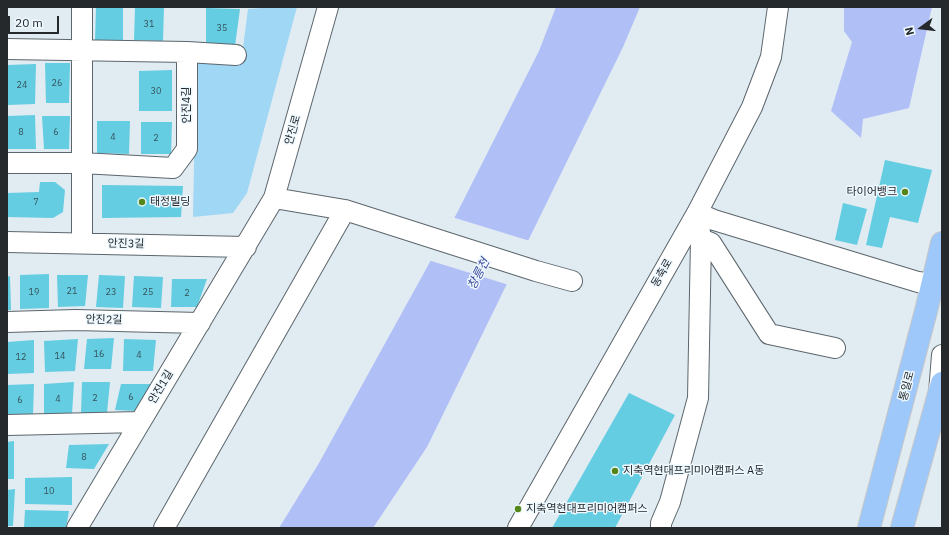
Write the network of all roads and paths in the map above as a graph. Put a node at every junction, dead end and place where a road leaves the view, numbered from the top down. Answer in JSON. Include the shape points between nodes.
{"nodes":[{"id":1,"x":82,"y":7,"type":"edge"},
{"id":2,"x":328,"y":7,"type":"edge"},
{"id":3,"x":778,"y":7,"type":"edge"},
{"id":4,"x":7,"y":49,"type":"edge"},
{"id":5,"x":82,"y":51,"type":"junction"},
{"id":6,"x":187,"y":52,"type":"junction"},
{"id":7,"x":236,"y":55,"type":"dead end"},
{"id":8,"x":7,"y":163,"type":"edge"},
{"id":9,"x":82,"y":163,"type":"junction"},
{"id":10,"x":274,"y":198,"type":"junction"},
{"id":11,"x":345,"y":210,"type":"junction"},
{"id":12,"x":697,"y":213,"type":"junction"},
{"id":13,"x":701,"y":239,"type":"junction"},
{"id":14,"x":7,"y":242,"type":"edge"},
{"id":15,"x":82,"y":243,"type":"junction"},
{"id":16,"x":942,"y":243,"type":"edge"},
{"id":17,"x":246,"y":247,"type":"junction"},
{"id":18,"x":563,"y":278,"type":"dead end"},
{"id":19,"x":933,"y":284,"type":"junction"},
{"id":20,"x":7,"y":322,"type":"edge"},
{"id":21,"x":200,"y":323,"type":"junction"},
{"id":22,"x":835,"y":348,"type":"dead end"},
{"id":23,"x":942,"y":355,"type":"edge"},
{"id":24,"x":940,"y":388,"type":"edge"},
{"id":25,"x":140,"y":422,"type":"junction"},
{"id":26,"x":7,"y":424,"type":"edge"},
{"id":27,"x":77,"y":528,"type":"edge"},
{"id":28,"x":164,"y":528,"type":"edge"},
{"id":29,"x":518,"y":528,"type":"edge"},
{"id":30,"x":660,"y":528,"type":"edge"},
{"id":31,"x":870,"y":528,"type":"edge"},
{"id":32,"x":902,"y":528,"type":"edge"}],
"edges":[{"from":1,"to":5,"type":"street"},
{"from":2,"to":10,"type":"street","name":"안진로"},
{"from":3,"to":12,"type":"street","name":"동축로","via":[[771,57],[754,100]]},
{"from":4,"to":5,"type":"street"},
{"from":5,"to":6,"type":"street"},
{"from":5,"to":9,"type":"street"},
{"from":6,"to":7,"type":"street"},
{"from":6,"to":9,"type":"street","name":"안진4길","via":[[187,149],[173,168]]},
{"from":8,"to":9,"type":"street","name":"안진4길"},
{"from":9,"to":15,"type":"street"},
{"from":10,"to":11,"type":"street"},
{"from":10,"to":17,"type":"street","name":"안진로"},
{"from":11,"to":18,"type":"street"},
{"from":11,"to":28,"type":"street"},
{"from":12,"to":13,"type":"street"},
{"from":12,"to":19,"type":"street","via":[[918,282]]},
{"from":12,"to":29,"type":"street","name":"동축로"},
{"from":13,"to":22,"type":"street","via":[[711,243],[769,334]]},
{"from":13,"to":30,"type":"street","via":[[698,398],[670,502]]},
{"from":14,"to":15,"type":"street","name":"안진3길"},
{"from":15,"to":17,"type":"street","name":"안진3길"},
{"from":16,"to":19,"type":"main road","name":"통일로"},
{"from":17,"to":21,"type":"street","name":"안진1길"},
{"from":19,"to":31,"type":"main road","name":"통일로"},
{"from":20,"to":21,"type":"street","name":"안진2길","via":[[75,320]]},
{"from":21,"to":25,"type":"street","name":"안진1길"},
{"from":23,"to":24,"type":"street"},
{"from":24,"to":32,"type":"main road"},
{"from":25,"to":26,"type":"street"},
{"from":25,"to":27,"type":"street","name":"안진1길"}]}
